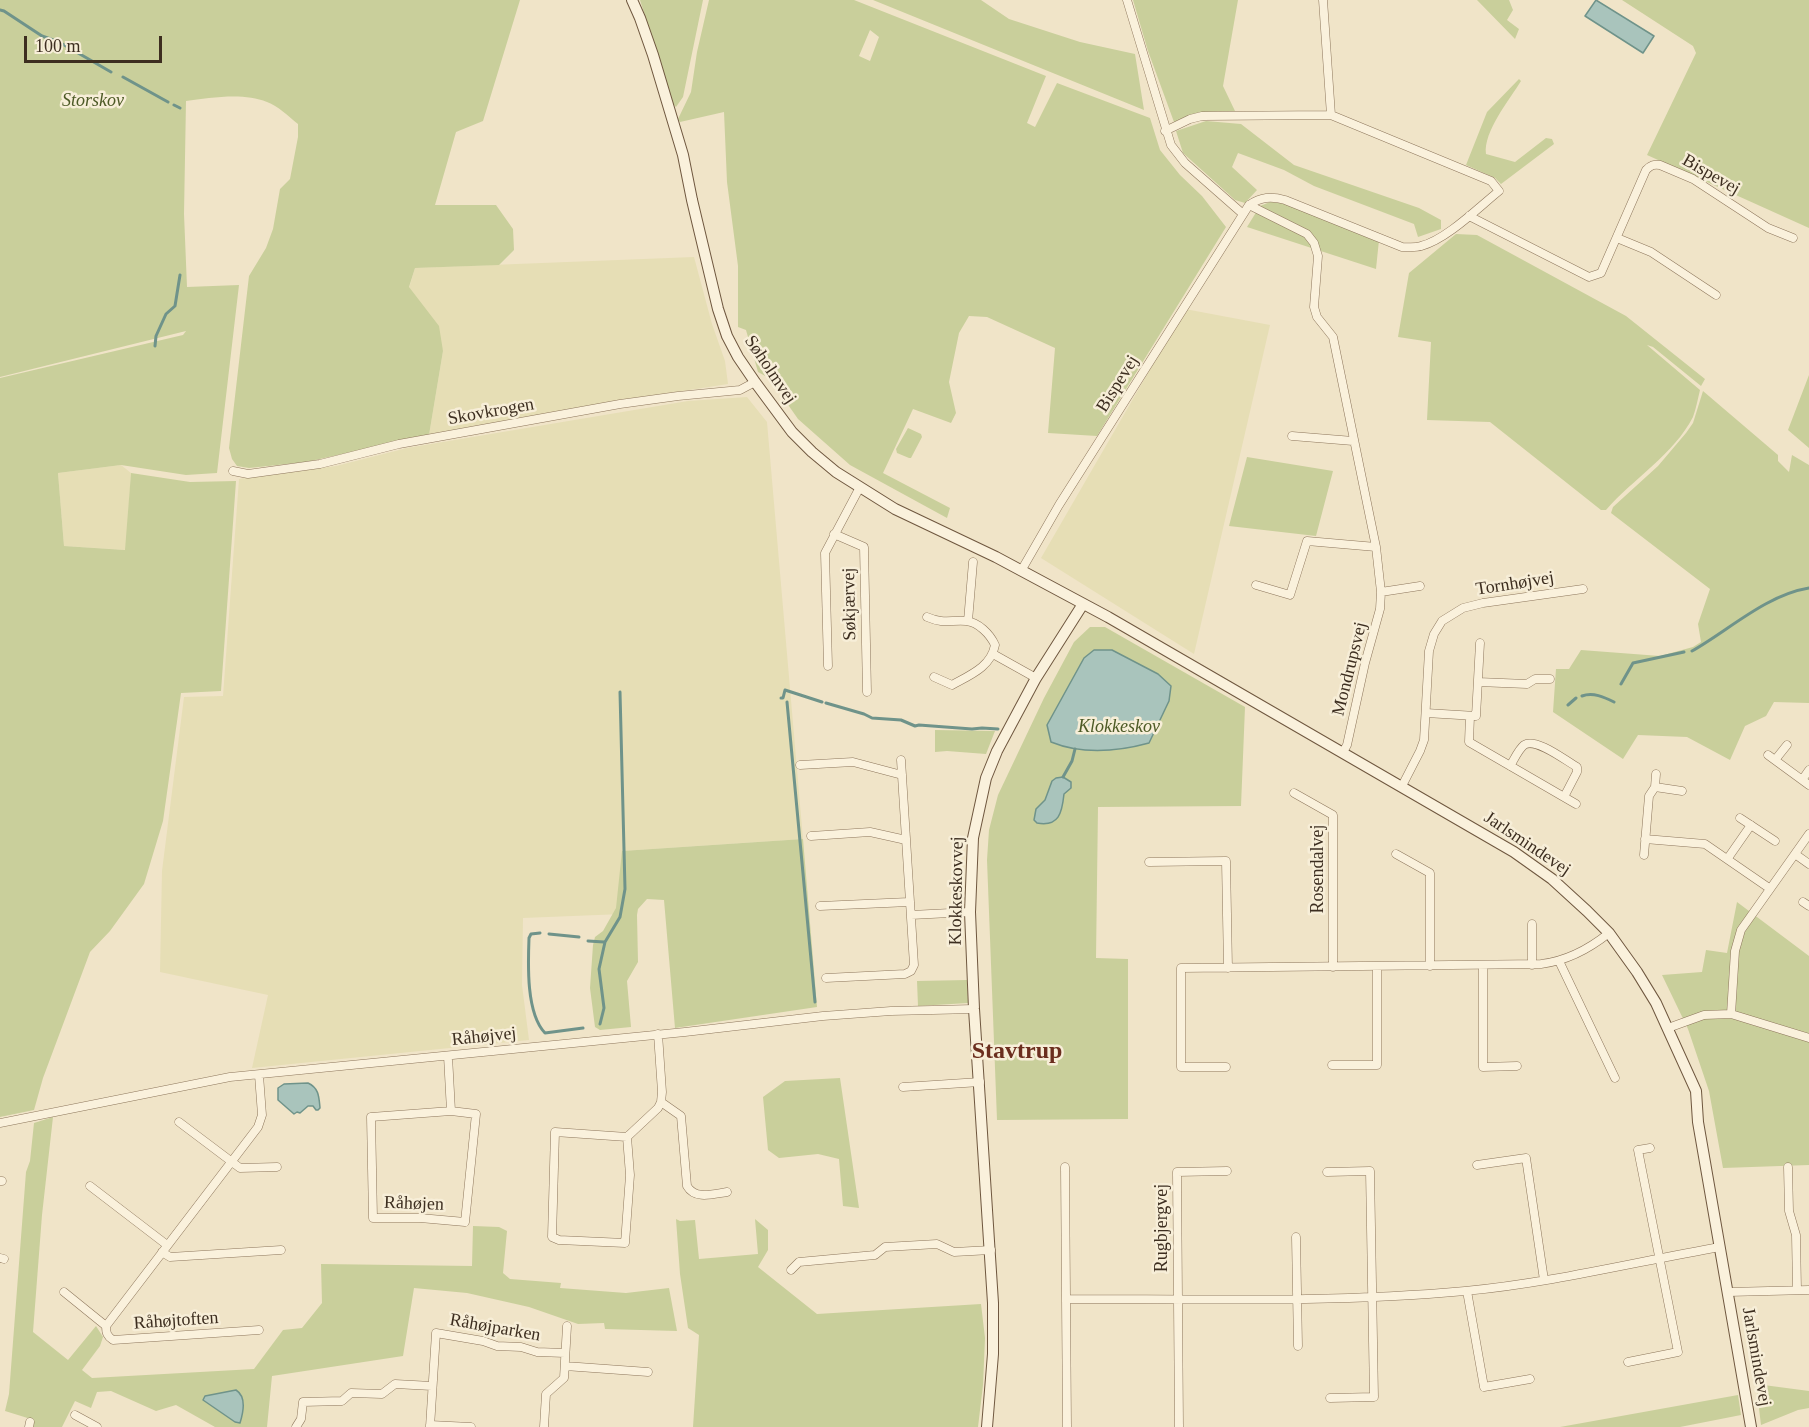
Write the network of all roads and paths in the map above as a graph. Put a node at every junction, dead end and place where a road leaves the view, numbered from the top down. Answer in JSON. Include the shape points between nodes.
{"nodes":[{"id":1,"x":632,"y":0,"type":"edge"},
{"id":2,"x":1127,"y":0,"type":"edge"},
{"id":3,"x":1323,"y":0,"type":"edge"},
{"id":4,"x":1331,"y":115,"type":"junction"},
{"id":5,"x":1165,"y":131,"type":"junction"},
{"id":6,"x":1249,"y":205,"type":"junction"},
{"id":7,"x":1243,"y":214,"type":"junction"},
{"id":8,"x":1469,"y":216,"type":"junction"},
{"id":9,"x":1617,"y":238,"type":"junction"},
{"id":10,"x":1793,"y":238,"type":"dead end"},
{"id":11,"x":1716,"y":295,"type":"dead end"},
{"id":12,"x":754,"y":382,"type":"junction"},
{"id":13,"x":1292,"y":436,"type":"dead end"},
{"id":14,"x":1353,"y":441,"type":"junction"},
{"id":15,"x":233,"y":471,"type":"dead end"},
{"id":16,"x":860,"y":487,"type":"junction"},
{"id":17,"x":834,"y":534,"type":"junction"},
{"id":18,"x":1376,"y":547,"type":"junction"},
{"id":19,"x":973,"y":562,"type":"dead end"},
{"id":20,"x":1021,"y":571,"type":"junction"},
{"id":21,"x":1256,"y":585,"type":"dead end"},
{"id":22,"x":1420,"y":586,"type":"dead end"},
{"id":23,"x":1583,"y":590,"type":"dead end"},
{"id":24,"x":1381,"y":592,"type":"junction"},
{"id":25,"x":1083,"y":604,"type":"junction"},
{"id":26,"x":927,"y":617,"type":"dead end"},
{"id":27,"x":968,"y":621,"type":"junction"},
{"id":28,"x":1480,"y":644,"type":"dead end"},
{"id":29,"x":993,"y":654,"type":"junction"},
{"id":30,"x":828,"y":666,"type":"dead end"},
{"id":31,"x":934,"y":677,"type":"dead end"},
{"id":32,"x":1036,"y":678,"type":"junction"},
{"id":33,"x":1550,"y":679,"type":"dead end"},
{"id":34,"x":1478,"y":682,"type":"junction"},
{"id":35,"x":867,"y":692,"type":"dead end"},
{"id":36,"x":1426,"y":712,"type":"junction"},
{"id":37,"x":1470,"y":716,"type":"junction"},
{"id":38,"x":1787,"y":745,"type":"dead end"},
{"id":39,"x":1343,"y":752,"type":"junction"},
{"id":40,"x":901,"y":760,"type":"dead end"},
{"id":41,"x":800,"y":765,"type":"dead end"},
{"id":42,"x":1510,"y":766,"type":"junction"},
{"id":43,"x":1809,"y":770,"type":"edge"},
{"id":44,"x":1656,"y":774,"type":"dead end"},
{"id":45,"x":902,"y":775,"type":"junction"},
{"id":46,"x":1806,"y":783,"type":"edge"},
{"id":47,"x":1402,"y":786,"type":"junction"},
{"id":48,"x":1655,"y":787,"type":"junction"},
{"id":49,"x":1682,"y":791,"type":"dead end"},
{"id":50,"x":1294,"y":793,"type":"dead end"},
{"id":51,"x":1564,"y":797,"type":"junction"},
{"id":52,"x":1576,"y":804,"type":"dead end"},
{"id":53,"x":1740,"y":818,"type":"dead end"},
{"id":54,"x":1751,"y":825,"type":"junction"},
{"id":55,"x":1809,"y":834,"type":"edge"},
{"id":56,"x":811,"y":836,"type":"dead end"},
{"id":57,"x":1646,"y":839,"type":"junction"},
{"id":58,"x":906,"y":840,"type":"junction"},
{"id":59,"x":1775,"y":841,"type":"dead end"},
{"id":60,"x":1396,"y":854,"type":"dead end"},
{"id":61,"x":1795,"y":854,"type":"junction"},
{"id":62,"x":1644,"y":855,"type":"dead end"},
{"id":63,"x":1728,"y":858,"type":"junction"},
{"id":64,"x":1149,"y":862,"type":"dead end"},
{"id":65,"x":1809,"y":864,"type":"edge"},
{"id":66,"x":1769,"y":888,"type":"junction"},
{"id":67,"x":909,"y":902,"type":"junction"},
{"id":68,"x":820,"y":906,"type":"dead end"},
{"id":69,"x":970,"y":912,"type":"junction"},
{"id":70,"x":911,"y":915,"type":"junction"},
{"id":71,"x":1532,"y":924,"type":"dead end"},
{"id":72,"x":1609,"y":933,"type":"junction"},
{"id":73,"x":1559,"y":961,"type":"junction"},
{"id":74,"x":1532,"y":965,"type":"junction"},
{"id":75,"x":1377,"y":966,"type":"junction"},
{"id":76,"x":1431,"y":966,"type":"junction"},
{"id":77,"x":1483,"y":966,"type":"junction"},
{"id":78,"x":1333,"y":967,"type":"junction"},
{"id":79,"x":1228,"y":968,"type":"junction"},
{"id":80,"x":826,"y":978,"type":"dead end"},
{"id":81,"x":974,"y":1009,"type":"junction"},
{"id":82,"x":1731,"y":1014,"type":"junction"},
{"id":83,"x":1668,"y":1028,"type":"junction"},
{"id":84,"x":658,"y":1034,"type":"junction"},
{"id":85,"x":1809,"y":1038,"type":"edge"},
{"id":86,"x":448,"y":1056,"type":"junction"},
{"id":87,"x":1332,"y":1065,"type":"dead end"},
{"id":88,"x":1517,"y":1066,"type":"dead end"},
{"id":89,"x":1226,"y":1067,"type":"dead end"},
{"id":90,"x":259,"y":1075,"type":"junction"},
{"id":91,"x":1615,"y":1078,"type":"dead end"},
{"id":92,"x":980,"y":1082,"type":"junction"},
{"id":93,"x":903,"y":1087,"type":"dead end"},
{"id":94,"x":661,"y":1102,"type":"junction"},
{"id":95,"x":451,"y":1111,"type":"junction"},
{"id":96,"x":179,"y":1122,"type":"dead end"},
{"id":97,"x":0,"y":1123,"type":"edge"},
{"id":98,"x":627,"y":1137,"type":"junction"},
{"id":99,"x":1650,"y":1148,"type":"dead end"},
{"id":100,"x":231,"y":1162,"type":"junction"},
{"id":101,"x":1477,"y":1165,"type":"dead end"},
{"id":102,"x":277,"y":1167,"type":"dead end"},
{"id":103,"x":1065,"y":1167,"type":"dead end"},
{"id":104,"x":1788,"y":1167,"type":"dead end"},
{"id":105,"x":1227,"y":1171,"type":"dead end"},
{"id":106,"x":1327,"y":1172,"type":"dead end"},
{"id":107,"x":90,"y":1186,"type":"dead end"},
{"id":108,"x":727,"y":1192,"type":"dead end"},
{"id":109,"x":1296,"y":1237,"type":"dead end"},
{"id":110,"x":1720,"y":1247,"type":"junction"},
{"id":111,"x":164,"y":1248,"type":"junction"},
{"id":112,"x":280,"y":1250,"type":"dead end"},
{"id":113,"x":991,"y":1250,"type":"junction"},
{"id":114,"x":1659,"y":1258,"type":"junction"},
{"id":115,"x":791,"y":1270,"type":"dead end"},
{"id":116,"x":1544,"y":1280,"type":"junction"},
{"id":117,"x":1797,"y":1290,"type":"junction"},
{"id":118,"x":1809,"y":1290,"type":"edge"},
{"id":119,"x":1467,"y":1291,"type":"junction"},
{"id":120,"x":64,"y":1292,"type":"dead end"},
{"id":121,"x":1728,"y":1292,"type":"junction"},
{"id":122,"x":1373,"y":1297,"type":"junction"},
{"id":123,"x":1066,"y":1299,"type":"junction"},
{"id":124,"x":1177,"y":1299,"type":"junction"},
{"id":125,"x":1297,"y":1299,"type":"junction"},
{"id":126,"x":106,"y":1326,"type":"junction"},
{"id":127,"x":567,"y":1326,"type":"dead end"},
{"id":128,"x":259,"y":1330,"type":"dead end"},
{"id":129,"x":1298,"y":1346,"type":"dead end"},
{"id":130,"x":566,"y":1353,"type":"junction"},
{"id":131,"x":1628,"y":1362,"type":"dead end"},
{"id":132,"x":565,"y":1366,"type":"junction"},
{"id":133,"x":648,"y":1372,"type":"dead end"},
{"id":134,"x":1530,"y":1379,"type":"dead end"},
{"id":135,"x":432,"y":1386,"type":"junction"},
{"id":136,"x":1330,"y":1398,"type":"dead end"},
{"id":137,"x":75,"y":1415,"type":"dead end"},
{"id":138,"x":430,"y":1426,"type":"edge"},
{"id":139,"x":97,"y":1427,"type":"edge"},
{"id":140,"x":297,"y":1427,"type":"edge"},
{"id":141,"x":471,"y":1427,"type":"edge"},
{"id":142,"x":544,"y":1427,"type":"edge"},
{"id":143,"x":987,"y":1427,"type":"edge"},
{"id":144,"x":1067,"y":1427,"type":"edge"},
{"id":145,"x":1179,"y":1427,"type":"edge"},
{"id":146,"x":1751,"y":1427,"type":"edge"}],
"edges":[{"from":1,"to":12,"type":"street","name":"Søholmvej","via":[[680,143],[718,309],[727,336]]},
{"from":2,"to":5,"type":"street"},
{"from":3,"to":4,"type":"street"},
{"from":4,"to":5,"type":"street","via":[[1202,116]]},
{"from":4,"to":8,"type":"street","via":[[1491,181],[1499,191]]},
{"from":5,"to":7,"type":"street","via":[[1185,164]]},
{"from":6,"to":7,"type":"street","name":"Bispevej"},
{"from":6,"to":8,"type":"street","via":[[1264,198],[1285,200],[1413,248],[1433,242]]},
{"from":6,"to":14,"type":"street","name":"Mondrupsvej","via":[[1307,234],[1314,243],[1318,256],[1314,307],[1333,338]]},
{"from":7,"to":20,"type":"street","name":"Bispevej"},
{"from":8,"to":9,"type":"street","name":"Bispevej","via":[[1589,277],[1601,273]]},
{"from":9,"to":10,"type":"street","name":"Bispevej","via":[[1646,170],[1655,164],[1693,179],[1768,228]]},
{"from":9,"to":11,"type":"street","via":[[1651,252]]},
{"from":12,"to":15,"type":"street","name":"Skovkrogen","via":[[740,390],[621,404],[399,444],[320,464],[248,474]]},
{"from":12,"to":16,"type":"street","name":"Søholmvej","via":[[812,452]]},
{"from":13,"to":14,"type":"street"},
{"from":14,"to":18,"type":"street","name":"Mondrupsvej"},
{"from":16,"to":17,"type":"street","name":"Søkjærvej"},
{"from":16,"to":20,"type":"street","name":"Søholmvej","via":[[895,509]]},
{"from":17,"to":30,"type":"street","name":"Søkjærvej","via":[[824,561]]},
{"from":17,"to":35,"type":"street","name":"Søkjærvej","via":[[864,547]]},
{"from":18,"to":21,"type":"street","via":[[1307,541],[1290,595]]},
{"from":18,"to":24,"type":"street","name":"Mondrupsvej"},
{"from":19,"to":27,"type":"street"},
{"from":20,"to":25,"type":"street","name":"Søholmvej"},
{"from":22,"to":24,"type":"street"},
{"from":23,"to":36,"type":"street","name":"Tornhøjvej","via":[[1483,603],[1463,608],[1442,621],[1430,651]]},
{"from":24,"to":39,"type":"street","name":"Mondrupsvej"},
{"from":25,"to":32,"type":"street","name":"Klokkeskovvej"},
{"from":25,"to":39,"type":"street","name":"Jarlsmindevej"},
{"from":26,"to":27,"type":"street","via":[[937,622]]},
{"from":27,"to":29,"type":"street","via":[[992,638]]},
{"from":28,"to":34,"type":"street"},
{"from":29,"to":31,"type":"street","via":[[977,671],[952,685]]},
{"from":29,"to":32,"type":"street"},
{"from":32,"to":69,"type":"street","name":"Klokkeskovvej","via":[[986,778],[973,838]]},
{"from":33,"to":34,"type":"street","via":[[1535,679],[1527,684]]},
{"from":34,"to":37,"type":"street","via":[[1476,716]]},
{"from":36,"to":37,"type":"street"},
{"from":36,"to":47,"type":"street","name":"Tornhøjvej","via":[[1424,740]]},
{"from":37,"to":42,"type":"street","via":[[1469,742]]},
{"from":38,"to":46,"type":"street","via":[[1772,758]]},
{"from":39,"to":47,"type":"street","name":"Jarlsmindevej"},
{"from":40,"to":45,"type":"street"},
{"from":41,"to":45,"type":"street","via":[[853,762]]},
{"from":42,"to":51,"type":"street"},
{"from":42,"to":51,"type":"street","via":[[1523,746],[1538,744],[1577,767]]},
{"from":43,"to":46,"type":"street"},
{"from":44,"to":48,"type":"street"},
{"from":45,"to":58,"type":"street"},
{"from":47,"to":72,"type":"street","name":"Jarlsmindevej","via":[[1544,873]]},
{"from":48,"to":49,"type":"street"},
{"from":48,"to":57,"type":"street","via":[[1649,796]]},
{"from":50,"to":78,"type":"street","name":"Rosendalvej","via":[[1333,815]]},
{"from":51,"to":52,"type":"street"},
{"from":53,"to":54,"type":"street"},
{"from":54,"to":59,"type":"street"},
{"from":54,"to":63,"type":"street"},
{"from":55,"to":61,"type":"street"},
{"from":56,"to":58,"type":"street","via":[[870,832]]},
{"from":57,"to":62,"type":"street"},
{"from":57,"to":63,"type":"street","via":[[1705,844]]},
{"from":58,"to":67,"type":"street"},
{"from":60,"to":76,"type":"street","via":[[1430,873]]},
{"from":61,"to":65,"type":"street"},
{"from":61,"to":66,"type":"street"},
{"from":63,"to":66,"type":"street"},
{"from":64,"to":79,"type":"street","via":[[1226,861]]},
{"from":66,"to":82,"type":"street","via":[[1738,939]]},
{"from":67,"to":68,"type":"street"},
{"from":67,"to":70,"type":"street"},
{"from":69,"to":70,"type":"street"},
{"from":69,"to":81,"type":"street","name":"Klokkeskovvej"},
{"from":70,"to":80,"type":"street","via":[[911,971]]},
{"from":71,"to":74,"type":"street"},
{"from":72,"to":73,"type":"street"},
{"from":72,"to":83,"type":"street","name":"Jarlsmindevej","via":[[1651,993]]},
{"from":73,"to":74,"type":"street"},
{"from":73,"to":91,"type":"street"},
{"from":74,"to":77,"type":"street"},
{"from":75,"to":76,"type":"street"},
{"from":75,"to":78,"type":"street"},
{"from":75,"to":87,"type":"street","via":[[1377,1065]]},
{"from":76,"to":77,"type":"street"},
{"from":77,"to":88,"type":"street","via":[[1484,1067]]},
{"from":78,"to":79,"type":"street"},
{"from":79,"to":89,"type":"street","via":[[1181,968],[1181,1067]]},
{"from":81,"to":84,"type":"street","name":"Råhøjvej","via":[[823,1016]]},
{"from":81,"to":92,"type":"street","name":"Klokkeskovvej"},
{"from":82,"to":83,"type":"street","via":[[1704,1015]]},
{"from":82,"to":85,"type":"street"},
{"from":83,"to":110,"type":"street","name":"Jarlsmindevej","via":[[1696,1091]]},
{"from":84,"to":86,"type":"street","name":"Råhøjvej"},
{"from":84,"to":94,"type":"street"},
{"from":86,"to":90,"type":"street","name":"Råhøjvej"},
{"from":86,"to":95,"type":"street"},
{"from":90,"to":97,"type":"street","name":"Råhøjvej","via":[[230,1077]]},
{"from":90,"to":100,"type":"street","name":"Råhøjtoften","via":[[261,1120]]},
{"from":92,"to":93,"type":"street"},
{"from":92,"to":113,"type":"street","name":"Klokkeskovvej"},
{"from":94,"to":98,"type":"street"},
{"from":94,"to":108,"type":"street","via":[[681,1116],[690,1191],[697,1195]]},
{"from":95,"to":95,"type":"street","name":"Råhøjen","via":[[372,1117],[373,1218],[465,1221],[476,1114]]},
{"from":96,"to":100,"type":"street"},
{"from":98,"to":98,"type":"street","via":[[555,1132],[552,1237],[626,1243],[630,1175]]},
{"from":99,"to":114,"type":"street","via":[[1638,1150]]},
{"from":100,"to":102,"type":"street","via":[[240,1168]]},
{"from":100,"to":111,"type":"street","name":"Råhøjtoften"},
{"from":101,"to":116,"type":"street","via":[[1526,1158]]},
{"from":103,"to":123,"type":"street"},
{"from":104,"to":117,"type":"street","via":[[1789,1211],[1796,1234]]},
{"from":105,"to":124,"type":"street","name":"Rugbjergvej","via":[[1177,1172]]},
{"from":106,"to":122,"type":"street","via":[[1370,1172]]},
{"from":107,"to":111,"type":"street"},
{"from":109,"to":125,"type":"street"},
{"from":110,"to":114,"type":"street","name":"Rugbjergvej"},
{"from":110,"to":121,"type":"street","name":"Jarlsmindevej"},
{"from":111,"to":112,"type":"street","via":[[170,1257]]},
{"from":111,"to":126,"type":"street","name":"Råhøjtoften"},
{"from":113,"to":115,"type":"street","via":[[954,1252],[937,1244],[885,1247],[875,1255],[799,1262]]},
{"from":113,"to":143,"type":"street","name":"Klokkeskovvej","via":[[993,1354]]},
{"from":114,"to":116,"type":"street","name":"Rugbjergvej"},
{"from":114,"to":131,"type":"street","via":[[1678,1352]]},
{"from":116,"to":119,"type":"street","name":"Rugbjergvej"},
{"from":117,"to":118,"type":"street","name":"Jarlsmindevej"},
{"from":117,"to":121,"type":"street","name":"Jarlsmindevej"},
{"from":119,"to":122,"type":"street","name":"Rugbjergvej"},
{"from":119,"to":134,"type":"street","via":[[1484,1387]]},
{"from":120,"to":126,"type":"street","name":"Råhøjtoften"},
{"from":121,"to":146,"type":"street","name":"Jarlsmindevej"},
{"from":122,"to":125,"type":"street","name":"Rugbjergvej"},
{"from":122,"to":136,"type":"street","via":[[1374,1397]]},
{"from":123,"to":124,"type":"street","name":"Rugbjergvej"},
{"from":123,"to":144,"type":"street"},
{"from":124,"to":125,"type":"street","name":"Rugbjergvej"},
{"from":124,"to":145,"type":"street","name":"Rugbjergvej"},
{"from":125,"to":129,"type":"street"},
{"from":126,"to":128,"type":"street","name":"Råhøjtoften","via":[[108,1337],[113,1340]]},
{"from":127,"to":130,"type":"street","name":"Råhøjparken"},
{"from":130,"to":132,"type":"street","name":"Råhøjparken"},
{"from":130,"to":135,"type":"street","name":"Råhøjparken","via":[[498,1346],[436,1333]]},
{"from":132,"to":133,"type":"street"},
{"from":132,"to":142,"type":"street","name":"Råhøjparken","via":[[564,1378],[546,1394]]},
{"from":135,"to":138,"type":"street","name":"Råhøjparken"},
{"from":135,"to":140,"type":"street","via":[[395,1384],[382,1394],[351,1393],[342,1401],[303,1402]]},
{"from":137,"to":139,"type":"street"},
{"from":138,"to":141,"type":"street","name":"Råhøjparken"}]}
